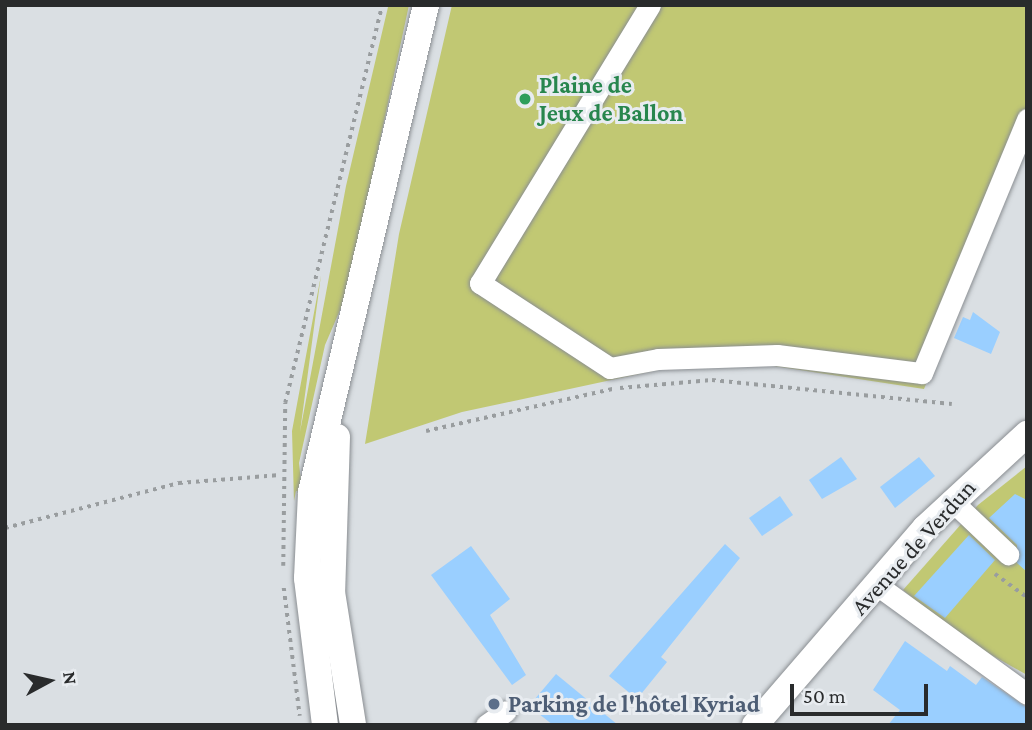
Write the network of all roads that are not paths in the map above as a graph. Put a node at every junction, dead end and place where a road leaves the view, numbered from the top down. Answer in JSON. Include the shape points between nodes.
{"nodes":[{"id":1,"x":426,"y":5,"type":"edge"},
{"id":2,"x":650,"y":5,"type":"edge"},
{"id":3,"x":1027,"y":119,"type":"edge"},
{"id":4,"x":337,"y":390,"type":"junction"},
{"id":5,"x":1027,"y":434,"type":"edge"},
{"id":6,"x":951,"y":500,"type":"junction"},
{"id":7,"x":1008,"y":554,"type":"dead end"},
{"id":8,"x":877,"y":585,"type":"junction"},
{"id":9,"x":808,"y":669,"type":"junction"},
{"id":10,"x":1027,"y":694,"type":"edge"},
{"id":11,"x":506,"y":711,"type":"dead end"},
{"id":12,"x":325,"y":725,"type":"edge"},
{"id":13,"x":354,"y":725,"type":"edge"},
{"id":14,"x":486,"y":725,"type":"edge"},
{"id":15,"x":755,"y":725,"type":"edge"},
{"id":16,"x":770,"y":725,"type":"edge"}],
"edges":[{"from":1,"to":4,"type":"main road"},
{"from":2,"to":3,"type":"lane","via":[[480,284],[610,368],[657,359],[777,355],[922,373]]},
{"from":4,"to":12,"type":"main road","via":[[327,412],[306,529],[310,627]]},
{"from":4,"to":13,"type":"main road","via":[[332,592]]},
{"from":5,"to":6,"type":"main road","name":"Avenue de Verdun"},
{"from":6,"to":7,"type":"lane"},
{"from":6,"to":8,"type":"main road","name":"Avenue de Verdun"},
{"from":8,"to":9,"type":"main road","name":"Avenue de Verdun"},
{"from":8,"to":10,"type":"lane"},
{"from":9,"to":15,"type":"main road","name":"Avenue de Verdun"},
{"from":9,"to":16,"type":"main road","name":"Avenue de Verdun"},
{"from":11,"to":14,"type":"lane"}]}
